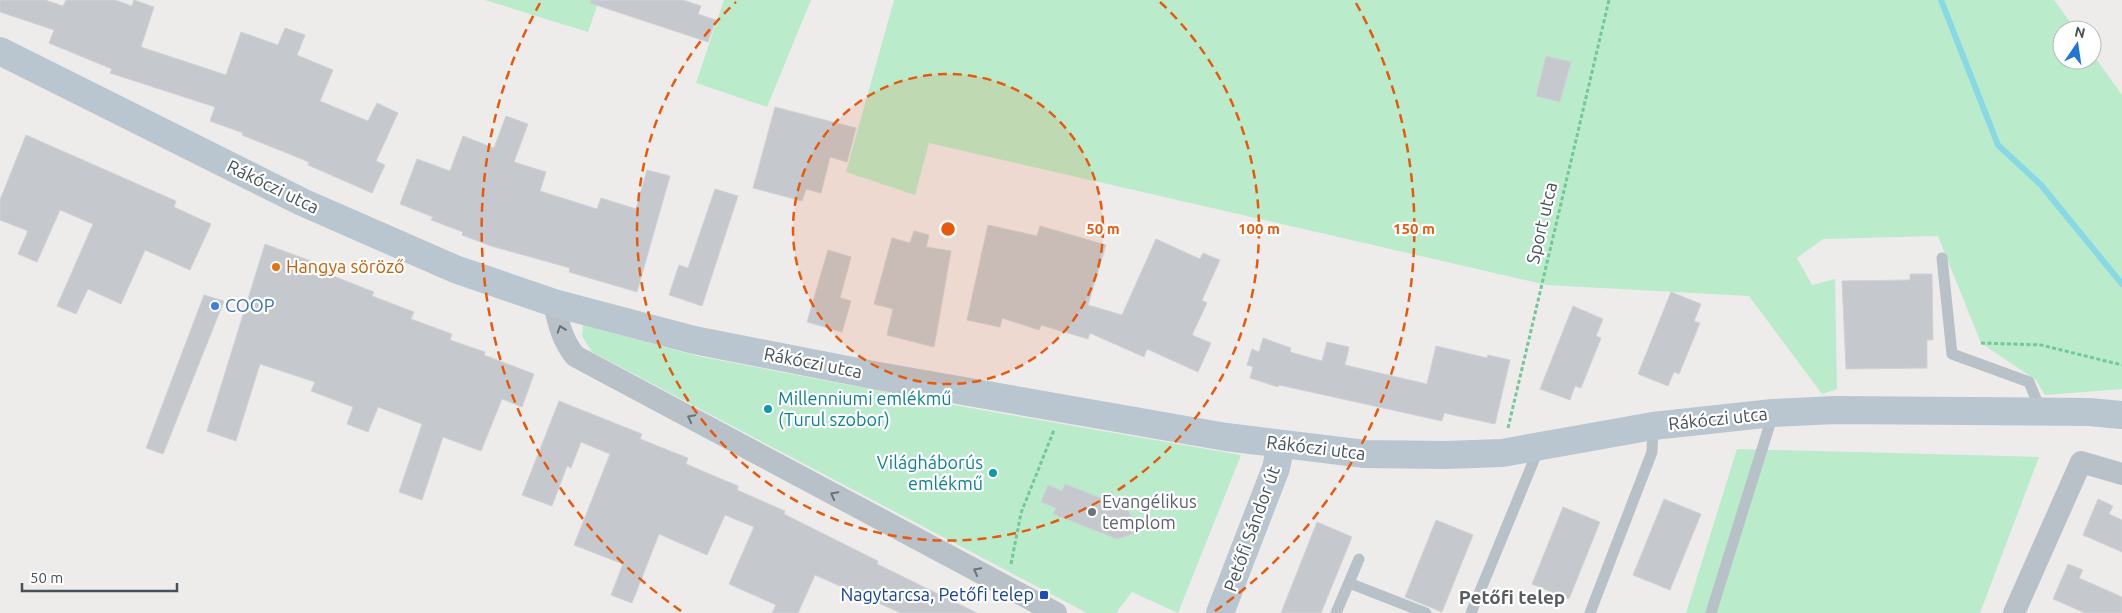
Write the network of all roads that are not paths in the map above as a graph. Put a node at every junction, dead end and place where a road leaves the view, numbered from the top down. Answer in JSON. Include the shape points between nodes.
{"nodes":[{"id":1,"x":0,"y":51,"type":"edge"},
{"id":2,"x":1942,"y":258,"type":"dead end"},
{"id":3,"x":554,"y":303,"type":"junction"},
{"id":4,"x":2041,"y":411,"type":"junction"},
{"id":5,"x":1773,"y":413,"type":"junction"},
{"id":6,"x":2122,"y":415,"type":"edge"},
{"id":7,"x":1653,"y":426,"type":"junction"},
{"id":8,"x":1281,"y":444,"type":"junction"},
{"id":9,"x":1539,"y":448,"type":"junction"},
{"id":10,"x":2122,"y":474,"type":"edge"},
{"id":11,"x":1359,"y":559,"type":"dead end"},
{"id":12,"x":1349,"y":583,"type":"junction"},
{"id":13,"x":1056,"y":613,"type":"edge"},
{"id":14,"x":1220,"y":613,"type":"edge"},
{"id":15,"x":1336,"y":613,"type":"edge"},
{"id":16,"x":1426,"y":613,"type":"edge"},
{"id":17,"x":1471,"y":613,"type":"edge"},
{"id":18,"x":1590,"y":613,"type":"edge"},
{"id":19,"x":1711,"y":613,"type":"edge"},
{"id":20,"x":2014,"y":613,"type":"edge"}],
"edges":[{"from":1,"to":3,"type":"main road","name":"Rákóczi utca","via":[[302,202],[455,269]]},
{"from":2,"to":4,"type":"lane","via":[[1952,354],[2028,382]]},
{"from":3,"to":8,"type":"main road","name":"Rákóczi utca","via":[[694,340],[878,376]]},
{"from":13,"to":3,"type":"street","one_way":true,"via":[[575,356],[567,346]]},
{"from":4,"to":5,"type":"main road","name":"Rákóczi utca"},
{"from":4,"to":6,"type":"main road","name":"Rákóczi utca"},
{"from":5,"to":7,"type":"main road","name":"Rákóczi utca"},
{"from":5,"to":19,"type":"lane"},
{"from":7,"to":9,"type":"main road","name":"Rákóczi utca"},
{"from":7,"to":18,"type":"lane","via":[[1652,452]]},
{"from":8,"to":9,"type":"main road","name":"Rákóczi utca","via":[[1410,456],[1502,453]]},
{"from":8,"to":14,"type":"main road","name":"Petőfi Sándor út","via":[[1276,468]]},
{"from":9,"to":17,"type":"lane"},
{"from":10,"to":20,"type":"street","via":[[2082,462]]},
{"from":11,"to":12,"type":"lane"},
{"from":12,"to":15,"type":"lane"},
{"from":12,"to":16,"type":"lane"}]}
